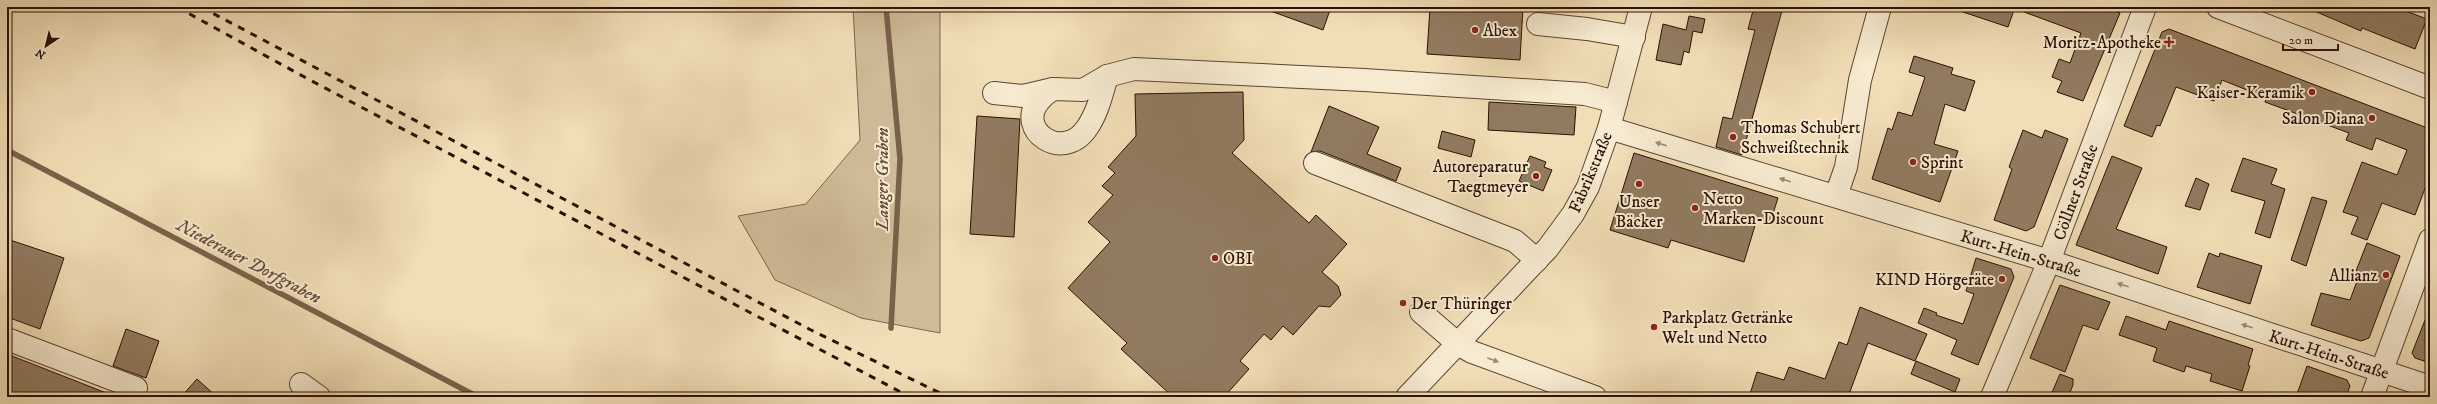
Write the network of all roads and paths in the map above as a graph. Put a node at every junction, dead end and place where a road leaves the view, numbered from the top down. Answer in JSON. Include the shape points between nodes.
{"nodes":[{"id":1,"x":1642,"y":7,"type":"edge"},
{"id":2,"x":1655,"y":7,"type":"edge"},
{"id":3,"x":1880,"y":7,"type":"edge"},
{"id":4,"x":2145,"y":7,"type":"edge"},
{"id":5,"x":2218,"y":7,"type":"edge"},
{"id":6,"x":1538,"y":24,"type":"dead end"},
{"id":7,"x":1634,"y":37,"type":"junction"},
{"id":8,"x":1107,"y":76,"type":"junction"},
{"id":9,"x":2430,"y":88,"type":"edge"},
{"id":10,"x":1053,"y":89,"type":"junction"},
{"id":11,"x":994,"y":93,"type":"dead end"},
{"id":12,"x":1613,"y":114,"type":"junction"},
{"id":13,"x":1315,"y":162,"type":"dead end"},
{"id":14,"x":1836,"y":196,"type":"junction"},
{"id":15,"x":2430,"y":240,"type":"edge"},
{"id":16,"x":1537,"y":260,"type":"junction"},
{"id":17,"x":2049,"y":261,"type":"junction"},
{"id":18,"x":1421,"y":312,"type":"dead end"},
{"id":19,"x":7,"y":339,"type":"edge"},
{"id":20,"x":1458,"y":344,"type":"junction"},
{"id":21,"x":2382,"y":371,"type":"junction"},
{"id":22,"x":302,"y":384,"type":"dead end"},
{"id":23,"x":2430,"y":387,"type":"edge"},
{"id":24,"x":136,"y":388,"type":"dead end"},
{"id":25,"x":1581,"y":395,"type":"edge"},
{"id":26,"x":318,"y":397,"type":"edge"},
{"id":27,"x":1407,"y":397,"type":"edge"},
{"id":28,"x":1992,"y":397,"type":"edge"},
{"id":29,"x":2372,"y":397,"type":"edge"}],
"edges":[{"from":1,"to":7,"type":"street","name":"Fabrikstraße"},
{"from":2,"to":12,"type":"street","via":[[1637,70]]},
{"from":3,"to":14,"type":"street","via":[[1860,80],[1846,167]]},
{"from":4,"to":17,"type":"street","name":"Cöllner Straße"},
{"from":5,"to":9,"type":"street"},
{"from":6,"to":7,"type":"street"},
{"from":7,"to":12,"type":"street","name":"Fabrikstraße"},
{"from":8,"to":10,"type":"street","name":"Kurt-Hein-Straße","via":[[1083,90]]},
{"from":8,"to":10,"type":"street","via":[[1096,112],[1086,129],[1075,140],[1061,144],[1048,142],[1038,135],[1033,117],[1038,102]]},
{"from":8,"to":12,"type":"street","name":"Kurt-Hein-Straße","via":[[1134,69],[1585,94]]},
{"from":10,"to":11,"type":"street","name":"Kurt-Hein-Straße","via":[[1023,96]]},
{"from":14,"to":12,"type":"street","name":"Kurt-Hein-Straße","one_way":true},
{"from":12,"to":16,"type":"street","name":"Fabrikstraße","via":[[1588,187],[1573,214]]},
{"from":13,"to":16,"type":"street","via":[[1515,241]]},
{"from":14,"to":17,"type":"street","name":"Kurt-Hein-Straße"},
{"from":15,"to":21,"type":"street"},
{"from":16,"to":20,"type":"street","name":"Fabrikstraße"},
{"from":21,"to":17,"type":"street","name":"Kurt-Hein-Straße","one_way":true},
{"from":17,"to":28,"type":"street","name":"Cöllner Straße"},
{"from":18,"to":20,"type":"street"},
{"from":19,"to":24,"type":"street"},
{"from":20,"to":25,"type":"street","one_way":true,"via":[[1472,352]]},
{"from":20,"to":27,"type":"street","name":"Fabrikstraße"},
{"from":21,"to":23,"type":"street","name":"Kurt-Hein-Straße"},
{"from":21,"to":29,"type":"street"},
{"from":22,"to":26,"type":"street"}]}
